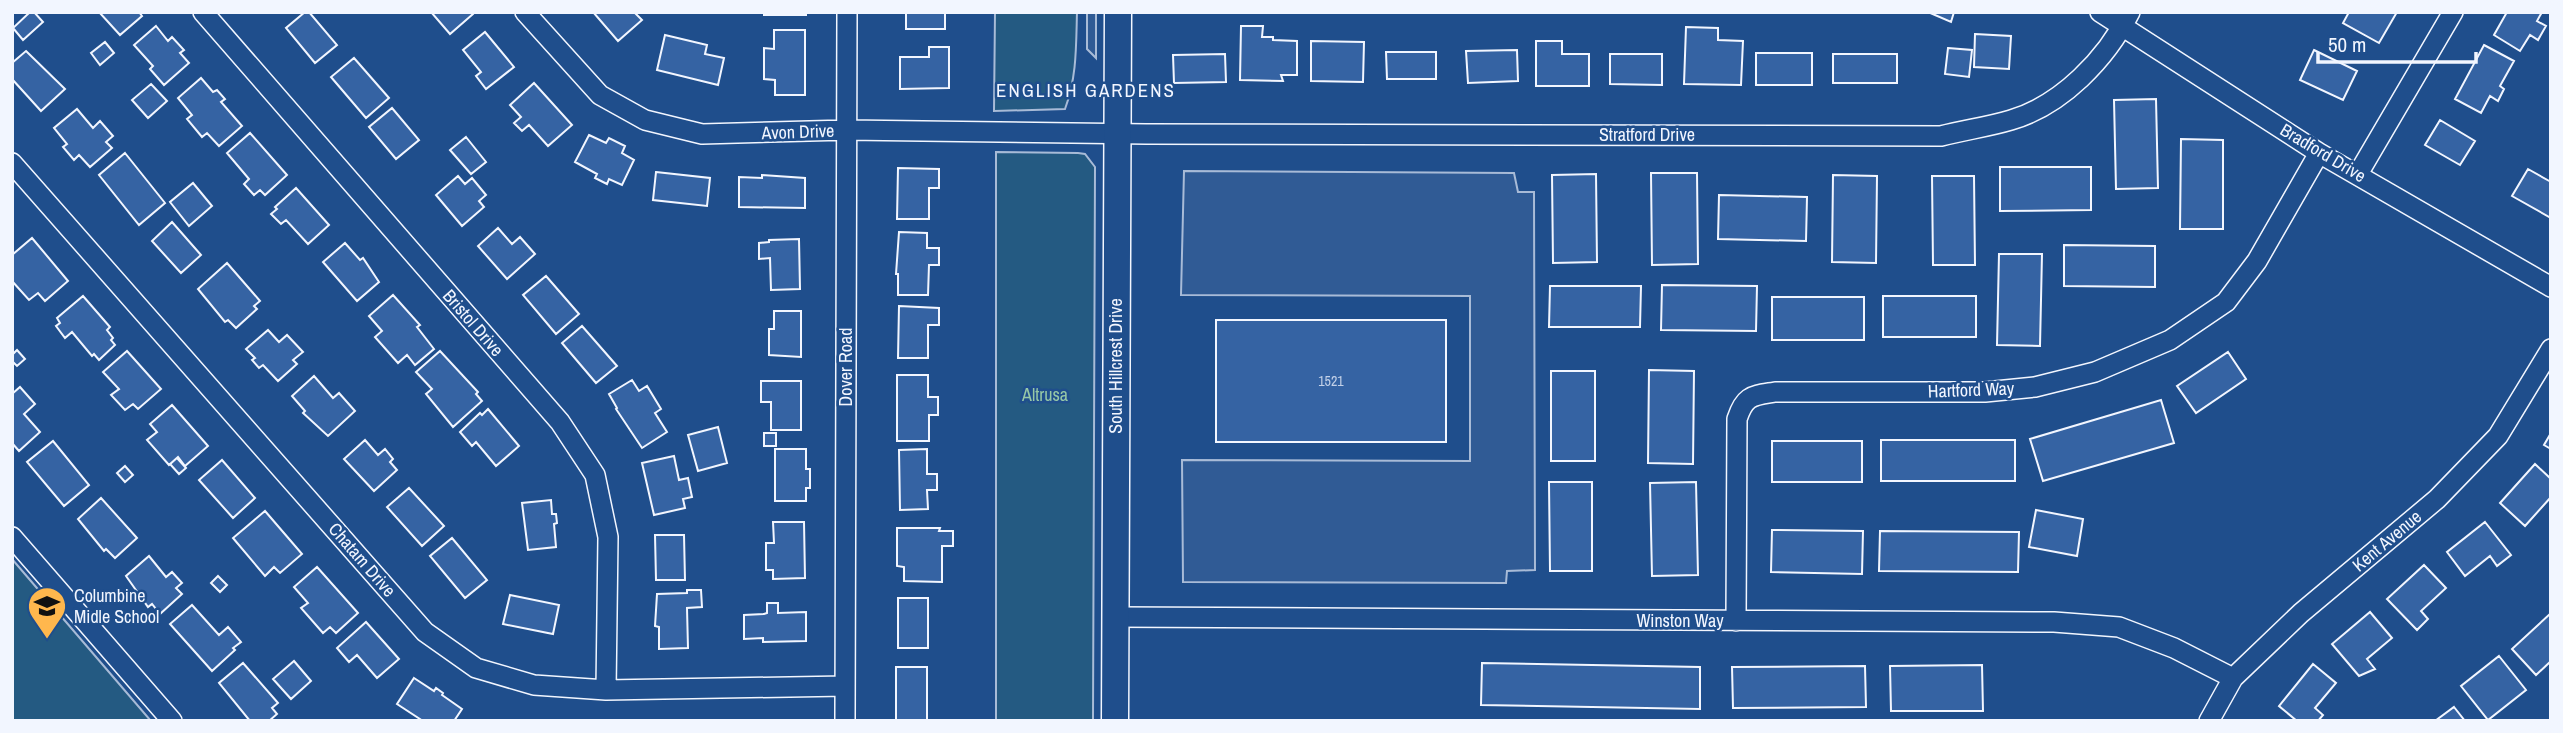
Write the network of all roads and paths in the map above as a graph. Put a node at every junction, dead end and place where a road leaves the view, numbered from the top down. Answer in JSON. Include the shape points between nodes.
{"nodes":[{"id":1,"x":203,"y":12,"type":"edge"},
{"id":2,"x":525,"y":12,"type":"edge"},
{"id":3,"x":847,"y":12,"type":"edge"},
{"id":4,"x":1118,"y":12,"type":"edge"},
{"id":5,"x":2100,"y":12,"type":"edge"},
{"id":6,"x":2453,"y":12,"type":"edge"},
{"id":7,"x":2127,"y":19,"type":"edge"},
{"id":8,"x":847,"y":130,"type":"junction"},
{"id":9,"x":1117,"y":134,"type":"junction"},
{"id":10,"x":2319,"y":153,"type":"junction"},
{"id":11,"x":12,"y":163,"type":"edge"},
{"id":12,"x":2358,"y":174,"type":"junction"},
{"id":13,"x":2551,"y":287,"type":"edge"},
{"id":14,"x":2551,"y":349,"type":"edge"},
{"id":15,"x":12,"y":537,"type":"edge"},
{"id":16,"x":1116,"y":617,"type":"junction"},
{"id":17,"x":1736,"y":621,"type":"junction"},
{"id":18,"x":2233,"y":678,"type":"junction"},
{"id":19,"x":845,"y":685,"type":"junction"},
{"id":20,"x":606,"y":690,"type":"junction"},
{"id":21,"x":172,"y":721,"type":"edge"},
{"id":22,"x":845,"y":721,"type":"edge"},
{"id":23,"x":1115,"y":721,"type":"edge"},
{"id":24,"x":2209,"y":721,"type":"edge"}],
"edges":[{"from":1,"to":20,"type":"street","name":"Bristol Drive","via":[[559,422],[594,475],[608,537]]},
{"from":2,"to":8,"type":"street","name":"Avon Drive","via":[[600,95],[645,120],[702,134]]},
{"from":3,"to":8,"type":"street","name":"Dover Road"},
{"from":4,"to":9,"type":"street","name":"South Hillcrest Drive"},
{"from":5,"to":7,"type":"street","name":"Bradford Drive"},
{"from":6,"to":12,"type":"street"},
{"from":7,"to":9,"type":"street","name":"Stratford Drive","via":[[2089,71],[2059,96],[2013,119],[1941,135]]},
{"from":7,"to":10,"type":"street","name":"Bradford Drive"},
{"from":8,"to":9,"type":"street","name":"Avon Drive"},
{"from":8,"to":19,"type":"street","name":"Dover Road"},
{"from":9,"to":16,"type":"street","name":"South Hillcrest Drive"},
{"from":10,"to":12,"type":"street","name":"Bradford Drive"},
{"from":10,"to":17,"type":"street","name":"Hartford Way","via":[[2257,261],[2225,302],[2170,340],[2095,372],[2035,387],[1984,392],[1775,392],[1743,402],[1737,428]]},
{"from":11,"to":20,"type":"street","name":"Chatam Drive","via":[[425,632],[476,668],[534,685]]},
{"from":12,"to":13,"type":"street","name":"Bradford Drive"},
{"from":14,"to":18,"type":"street","name":"Kent Avenue","via":[[2498,436],[2437,499],[2301,613]]},
{"from":15,"to":21,"type":"street"},
{"from":16,"to":17,"type":"street","name":"Winston Way"},
{"from":16,"to":23,"type":"street","name":"South Hillcrest Drive"},
{"from":17,"to":18,"type":"street","name":"Winston Way","via":[[2054,622],[2119,627]]},
{"from":18,"to":24,"type":"street","name":"Kent Avenue"},
{"from":19,"to":20,"type":"street","name":"Chatam Drive"},
{"from":19,"to":22,"type":"street","name":"Dover Road"}]}
